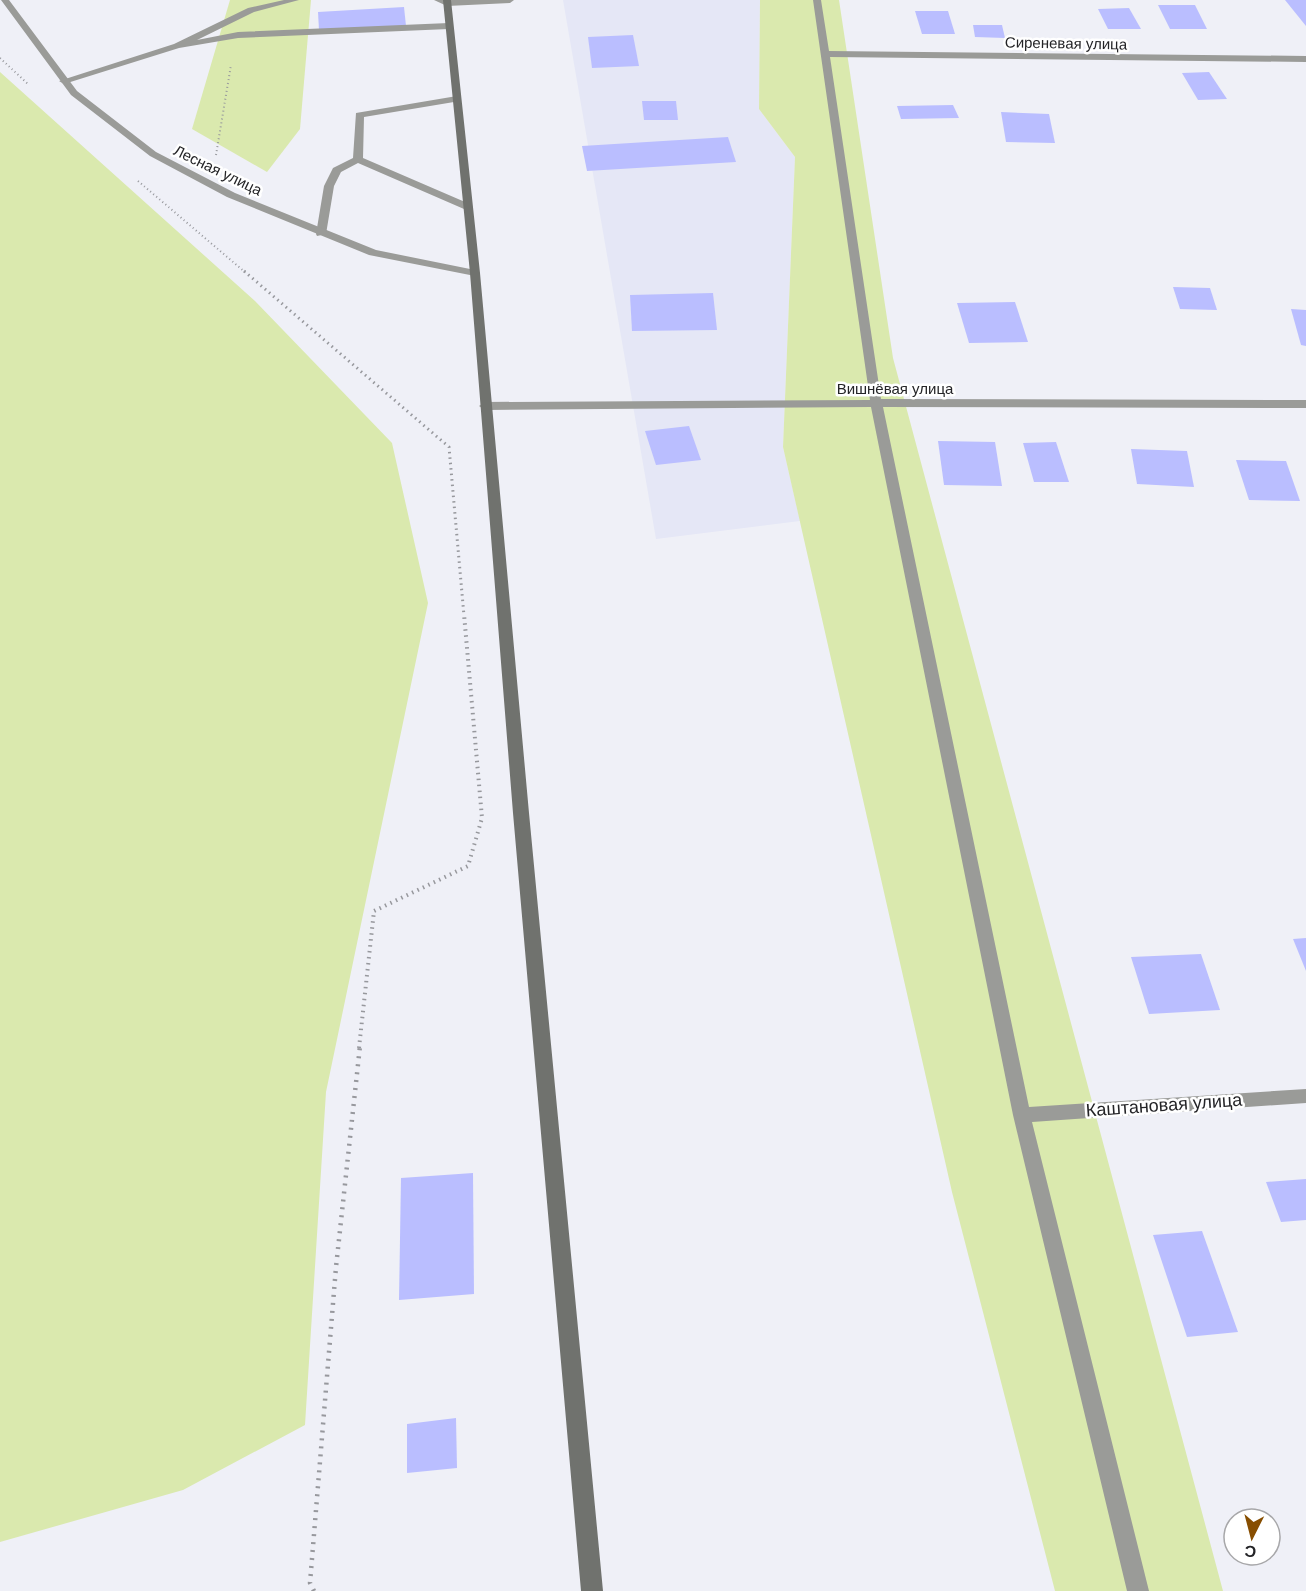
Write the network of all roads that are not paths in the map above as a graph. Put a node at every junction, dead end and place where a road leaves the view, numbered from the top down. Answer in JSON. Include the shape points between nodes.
{"nodes":[{"id":1,"x":5,"y":0,"type":"edge"},
{"id":2,"x":295,"y":0,"type":"edge"},
{"id":3,"x":510,"y":0,"type":"edge"},
{"id":4,"x":817,"y":0,"type":"edge"},
{"id":5,"x":444,"y":1,"type":"edge"},
{"id":6,"x":448,"y":26,"type":"junction"},
{"id":7,"x":177,"y":46,"type":"junction"},
{"id":8,"x":825,"y":54,"type":"junction"},
{"id":9,"x":1306,"y":59,"type":"edge"},
{"id":10,"x":64,"y":81,"type":"junction"},
{"id":11,"x":457,"y":99,"type":"junction"},
{"id":12,"x":358,"y":159,"type":"junction"},
{"id":13,"x":468,"y":207,"type":"junction"},
{"id":14,"x":321,"y":234,"type":"junction"},
{"id":15,"x":475,"y":273,"type":"junction"},
{"id":16,"x":876,"y":403,"type":"junction"},
{"id":17,"x":1306,"y":404,"type":"edge"},
{"id":18,"x":485,"y":406,"type":"junction"},
{"id":19,"x":1306,"y":1096,"type":"edge"},
{"id":20,"x":1022,"y":1114,"type":"junction"},
{"id":21,"x":592,"y":1591,"type":"edge"},
{"id":22,"x":1138,"y":1591,"type":"edge"}],
"edges":[{"from":1,"to":10,"type":"street","name":"Лесная улица"},
{"from":2,"to":7,"type":"street","via":[[251,10]]},
{"from":3,"to":5,"type":"street"},
{"from":4,"to":8,"type":"street"},
{"from":5,"to":6,"type":"main road"},
{"from":6,"to":7,"type":"street","via":[[238,34]]},
{"from":6,"to":11,"type":"main road"},
{"from":7,"to":10,"type":"street"},
{"from":8,"to":9,"type":"street","name":"Сиреневая улица"},
{"from":8,"to":16,"type":"street"},
{"from":10,"to":14,"type":"street","name":"Лесная улица","via":[[153,154],[231,195]]},
{"from":11,"to":12,"type":"street","via":[[360,115]]},
{"from":11,"to":13,"type":"main road"},
{"from":12,"to":13,"type":"street"},
{"from":12,"to":14,"type":"street","via":[[338,170],[329,186]]},
{"from":13,"to":15,"type":"main road"},
{"from":14,"to":15,"type":"street","name":"Лесная улица","via":[[373,254]]},
{"from":15,"to":18,"type":"main road"},
{"from":16,"to":17,"type":"street","name":"Вишнёвая улица"},
{"from":16,"to":18,"type":"street","name":"Вишнёвая улица"},
{"from":16,"to":20,"type":"street"},
{"from":18,"to":21,"type":"main road"},
{"from":19,"to":20,"type":"street","name":"Каштановая улица"},
{"from":20,"to":22,"type":"street"}]}
